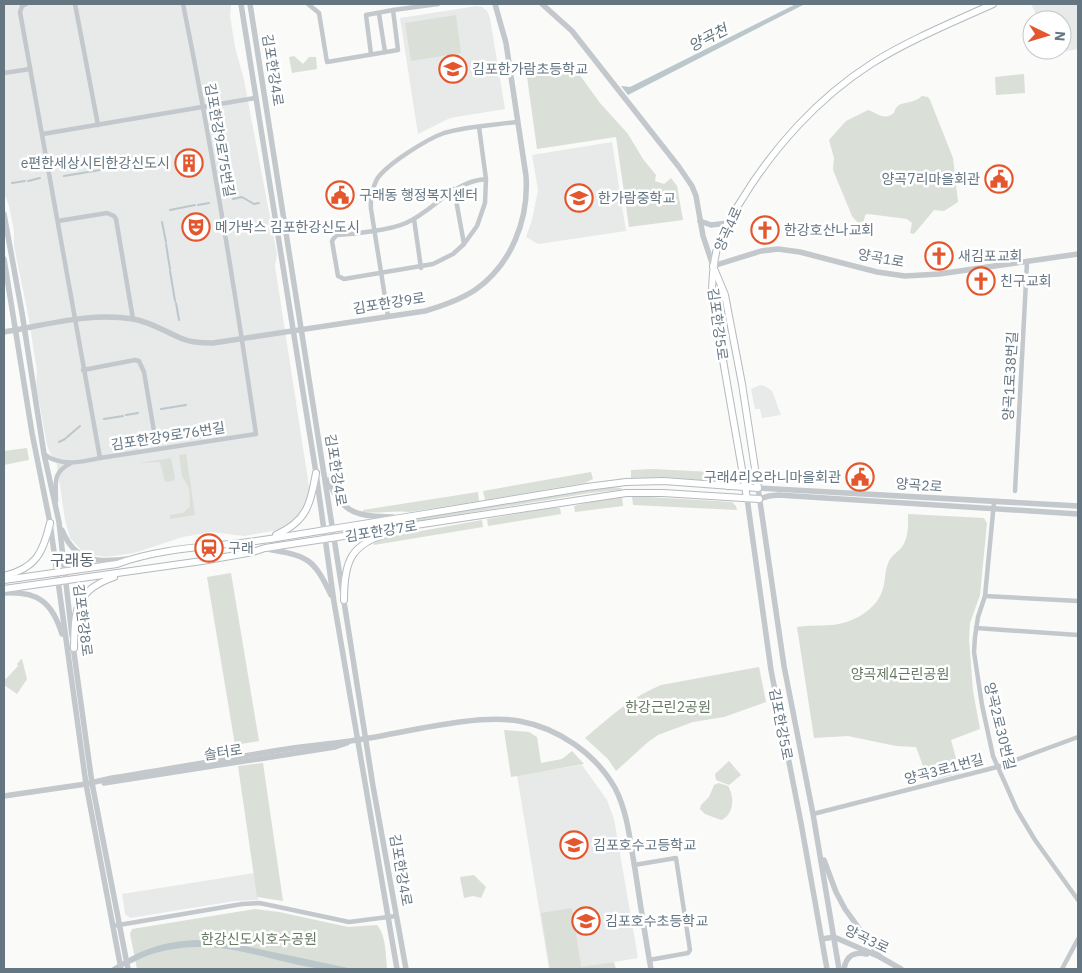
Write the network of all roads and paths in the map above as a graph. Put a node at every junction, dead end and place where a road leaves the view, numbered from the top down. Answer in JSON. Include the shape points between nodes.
{"nodes":[{"id":1,"x":26,"y":4,"type":"edge"},
{"id":2,"x":75,"y":4,"type":"edge"},
{"id":3,"x":183,"y":4,"type":"edge"},
{"id":4,"x":241,"y":4,"type":"edge"},
{"id":5,"x":252,"y":4,"type":"edge"},
{"id":6,"x":308,"y":4,"type":"edge"},
{"id":7,"x":438,"y":4,"type":"edge"},
{"id":8,"x":542,"y":4,"type":"edge"},
{"id":9,"x":993,"y":4,"type":"edge"},
{"id":10,"x":496,"y":5,"type":"edge"},
{"id":11,"x":393,"y":10,"type":"junction"},
{"id":12,"x":379,"y":14,"type":"junction"},
{"id":13,"x":385,"y":52,"type":"junction"},
{"id":14,"x":371,"y":54,"type":"junction"},
{"id":15,"x":30,"y":69,"type":"junction"},
{"id":16,"x":4,"y":73,"type":"edge"},
{"id":17,"x":255,"y":98,"type":"junction"},
{"id":18,"x":204,"y":107,"type":"junction"},
{"id":19,"x":518,"y":122,"type":"junction"},
{"id":20,"x":98,"y":125,"type":"junction"},
{"id":21,"x":479,"y":127,"type":"junction"},
{"id":22,"x":43,"y":134,"type":"junction"},
{"id":23,"x":486,"y":179,"type":"junction"},
{"id":24,"x":454,"y":189,"type":"junction"},
{"id":25,"x":4,"y":214,"type":"edge"},
{"id":26,"x":414,"y":218,"type":"junction"},
{"id":27,"x":58,"y":220,"type":"junction"},
{"id":28,"x":700,"y":221,"type":"junction"},
{"id":29,"x":728,"y":223,"type":"junction"},
{"id":30,"x":375,"y":230,"type":"junction"},
{"id":31,"x":464,"y":244,"type":"junction"},
{"id":32,"x":1078,"y":254,"type":"edge"},
{"id":33,"x":4,"y":259,"type":"edge"},
{"id":34,"x":1027,"y":262,"type":"junction"},
{"id":35,"x":713,"y":266,"type":"junction"},
{"id":36,"x":421,"y":268,"type":"junction"},
{"id":37,"x":382,"y":273,"type":"junction"},
{"id":38,"x":388,"y":316,"type":"junction"},
{"id":39,"x":133,"y":319,"type":"junction"},
{"id":40,"x":74,"y":320,"type":"junction"},
{"id":41,"x":24,"y":329,"type":"junction"},
{"id":42,"x":16,"y":330,"type":"junction"},
{"id":43,"x":302,"y":330,"type":"junction"},
{"id":44,"x":294,"y":331,"type":"junction"},
{"id":45,"x":4,"y":332,"type":"edge"},
{"id":46,"x":242,"y":340,"type":"junction"},
{"id":47,"x":83,"y":370,"type":"junction"},
{"id":48,"x":157,"y":449,"type":"junction"},
{"id":49,"x":44,"y":454,"type":"junction"},
{"id":50,"x":100,"y":458,"type":"junction"},
{"id":51,"x":72,"y":462,"type":"junction"},
{"id":52,"x":742,"y":468,"type":"junction"},
{"id":53,"x":323,"y":469,"type":"junction"},
{"id":54,"x":316,"y":474,"type":"junction"},
{"id":55,"x":727,"y":486,"type":"junction"},
{"id":56,"x":745,"y":488,"type":"junction"},
{"id":57,"x":758,"y":488,"type":"junction"},
{"id":58,"x":1015,"y":491,"type":"dead end"},
{"id":59,"x":747,"y":498,"type":"junction"},
{"id":60,"x":759,"y":499,"type":"junction"},
{"id":61,"x":994,"y":505,"type":"junction"},
{"id":62,"x":1078,"y":506,"type":"edge"},
{"id":63,"x":56,"y":507,"type":"junction"},
{"id":64,"x":1078,"y":514,"type":"edge"},
{"id":65,"x":403,"y":518,"type":"junction"},
{"id":66,"x":59,"y":522,"type":"junction"},
{"id":67,"x":50,"y":523,"type":"junction"},
{"id":68,"x":420,"y":525,"type":"junction"},
{"id":69,"x":333,"y":529,"type":"junction"},
{"id":70,"x":324,"y":530,"type":"junction"},
{"id":71,"x":334,"y":538,"type":"junction"},
{"id":72,"x":266,"y":539,"type":"junction"},
{"id":73,"x":325,"y":540,"type":"junction"},
{"id":74,"x":265,"y":548,"type":"junction"},
{"id":75,"x":135,"y":558,"type":"junction"},
{"id":76,"x":61,"y":572,"type":"junction"},
{"id":77,"x":130,"y":572,"type":"junction"},
{"id":78,"x":4,"y":578,"type":"edge"},
{"id":79,"x":62,"y":580,"type":"junction"},
{"id":80,"x":4,"y":589,"type":"edge"},
{"id":81,"x":4,"y":593,"type":"edge"},
{"id":82,"x":985,"y":596,"type":"junction"},
{"id":83,"x":344,"y":600,"type":"junction"},
{"id":84,"x":1078,"y":601,"type":"edge"},
{"id":85,"x":334,"y":602,"type":"junction"},
{"id":86,"x":976,"y":628,"type":"junction"},
{"id":87,"x":1078,"y":635,"type":"edge"},
{"id":88,"x":70,"y":649,"type":"junction"},
{"id":89,"x":1078,"y":737,"type":"edge"},
{"id":90,"x":367,"y":739,"type":"junction"},
{"id":91,"x":357,"y":740,"type":"junction"},
{"id":92,"x":997,"y":767,"type":"junction"},
{"id":93,"x":89,"y":784,"type":"junction"},
{"id":94,"x":4,"y":796,"type":"edge"},
{"id":95,"x":813,"y":814,"type":"junction"},
{"id":96,"x":819,"y":848,"type":"junction"},
{"id":97,"x":634,"y":864,"type":"junction"},
{"id":98,"x":1078,"y":900,"type":"edge"},
{"id":99,"x":396,"y":916,"type":"junction"},
{"id":100,"x":388,"y":917,"type":"junction"},
{"id":101,"x":120,"y":925,"type":"junction"},
{"id":102,"x":113,"y":926,"type":"junction"},
{"id":103,"x":834,"y":937,"type":"junction"},
{"id":104,"x":822,"y":939,"type":"junction"},
{"id":105,"x":1078,"y":939,"type":"edge"},
{"id":106,"x":121,"y":948,"type":"junction"},
{"id":107,"x":880,"y":958,"type":"junction"},
{"id":108,"x":649,"y":960,"type":"junction"},
{"id":109,"x":396,"y":966,"type":"edge"},
{"id":110,"x":405,"y":967,"type":"edge"},
{"id":111,"x":121,"y":969,"type":"edge"},
{"id":112,"x":128,"y":969,"type":"edge"},
{"id":113,"x":651,"y":969,"type":"edge"},
{"id":114,"x":827,"y":969,"type":"edge"},
{"id":115,"x":839,"y":969,"type":"edge"},
{"id":116,"x":844,"y":969,"type":"edge"},
{"id":117,"x":901,"y":969,"type":"edge"},
{"id":118,"x":1062,"y":969,"type":"edge"}],
"edges":[{"from":1,"to":15,"type":"street","via":[[20,12]]},
{"from":2,"to":20,"type":"street"},
{"from":3,"to":18,"type":"street","name":"김포한강9로75번길"},
{"from":4,"to":17,"type":"street","name":"김포한강4로"},
{"from":5,"to":43,"type":"street","name":"김포한강4로"},
{"from":6,"to":14,"type":"street","via":[[319,13],[327,62]]},
{"from":7,"to":11,"type":"street"},
{"from":8,"to":28,"type":"street","name":"양곡4로","via":[[572,31],[679,167],[696,196]]},
{"from":9,"to":29,"type":"main road","name":"양곡4로","via":[[894,51],[832,94],[769,158]]},
{"from":10,"to":19,"type":"street","name":"김포한강9로"},
{"from":11,"to":12,"type":"street"},
{"from":11,"to":13,"type":"street","via":[[398,50]]},
{"from":12,"to":13,"type":"street"},
{"from":12,"to":14,"type":"street","via":[[366,15]]},
{"from":13,"to":14,"type":"street"},
{"from":15,"to":16,"type":"street"},
{"from":15,"to":22,"type":"street"},
{"from":17,"to":18,"type":"street"},
{"from":17,"to":44,"type":"street","name":"김포한강4로"},
{"from":18,"to":20,"type":"street"},
{"from":18,"to":46,"type":"street","name":"김포한강9로75번길"},
{"from":19,"to":21,"type":"street"},
{"from":19,"to":38,"type":"street","name":"김포한강9로","via":[[527,192],[522,224],[507,255],[488,279],[463,297],[425,311]]},
{"from":20,"to":22,"type":"street"},
{"from":21,"to":23,"type":"street"},
{"from":21,"to":30,"type":"street","via":[[433,138],[382,173],[370,201]]},
{"from":22,"to":27,"type":"street"},
{"from":23,"to":24,"type":"street","via":[[469,181]]},
{"from":23,"to":31,"type":"street","via":[[482,214]]},
{"from":24,"to":26,"type":"street"},
{"from":24,"to":31,"type":"street"},
{"from":25,"to":41,"type":"street","name":"김포한강8로"},
{"from":26,"to":30,"type":"street","via":[[399,226]]},
{"from":26,"to":36,"type":"street"},
{"from":27,"to":39,"type":"street","via":[[107,213],[114,216]]},
{"from":27,"to":40,"type":"street"},
{"from":28,"to":29,"type":"street","via":[[711,225]]},
{"from":28,"to":35,"type":"street","name":"양곡4로"},
{"from":29,"to":35,"type":"main road","name":"양곡4로"},
{"from":30,"to":37,"type":"street"},
{"from":30,"to":37,"type":"street","via":[[334,238],[337,272],[344,280]]},
{"from":31,"to":36,"type":"street","via":[[443,260]]},
{"from":32,"to":34,"type":"street","name":"양곡1로"},
{"from":33,"to":42,"type":"street","name":"김포한강8로"},
{"from":34,"to":35,"type":"street","name":"양곡1로","via":[[905,276],[778,249]]},
{"from":34,"to":58,"type":"street","name":"양곡1로38번길"},
{"from":35,"to":52,"type":"main road","name":"김포한강5로","via":[[712,298]]},
{"from":35,"to":57,"type":"main road","name":"김포한강5로","via":[[725,295]]},
{"from":36,"to":37,"type":"street"},
{"from":37,"to":38,"type":"street"},
{"from":38,"to":43,"type":"street","name":"김포한강9로"},
{"from":39,"to":40,"type":"street","name":"김포한강9로","via":[[102,317]]},
{"from":39,"to":46,"type":"street","name":"김포한강9로","via":[[198,342],[213,344]]},
{"from":40,"to":41,"type":"street","name":"김포한강9로"},
{"from":40,"to":47,"type":"street","name":"김포한강9로76번길"},
{"from":41,"to":42,"type":"street","name":"김포한강9로"},
{"from":41,"to":49,"type":"street","name":"김포한강8로"},
{"from":42,"to":45,"type":"street","name":"김포한강9로"},
{"from":42,"to":67,"type":"street","name":"김포한강8로"},
{"from":43,"to":44,"type":"street","name":"김포한강9로"},
{"from":43,"to":53,"type":"street","name":"김포한강4로"},
{"from":44,"to":46,"type":"street","name":"김포한강9로"},
{"from":44,"to":54,"type":"street","name":"김포한강4로"},
{"from":46,"to":48,"type":"street","name":"김포한강9로76번길","via":[[256,434]]},
{"from":47,"to":48,"type":"street","via":[[139,361],[144,372]]},
{"from":47,"to":50,"type":"street","name":"김포한강9로76번길"},
{"from":48,"to":50,"type":"street","name":"김포한강9로76번길"},
{"from":49,"to":51,"type":"street","via":[[52,460]]},
{"from":49,"to":63,"type":"street","name":"김포한강8로"},
{"from":50,"to":51,"type":"street"},
{"from":51,"to":63,"type":"street","via":[[63,467],[56,477]]},
{"from":52,"to":55,"type":"main road","via":[[737,482]]},
{"from":52,"to":56,"type":"main road","name":"김포한강5로"},
{"from":53,"to":65,"type":"street","via":[[332,491],[349,510],[366,516]]},
{"from":53,"to":69,"type":"street","name":"김포한강4로"},
{"from":54,"to":70,"type":"street","name":"김포한강4로"},
{"from":54,"to":72,"type":"main road","via":[[304,515],[296,524]]},
{"from":55,"to":56,"type":"main road","name":"김포한강7로"},
{"from":55,"to":65,"type":"main road","name":"김포한강7로","via":[[664,481],[626,482]]},
{"from":56,"to":57,"type":"main road","name":"김포한강7로"},
{"from":56,"to":59,"type":"main road","name":"김포한강5로"},
{"from":57,"to":60,"type":"street","name":"김포한강5로"},
{"from":57,"to":61,"type":"street","name":"양곡2로"},
{"from":59,"to":60,"type":"main road","name":"김포한강7로"},
{"from":59,"to":68,"type":"main road","name":"김포한강7로","via":[[626,493]]},
{"from":59,"to":104,"type":"street","name":"김포한강5로","via":[[771,670]]},
{"from":60,"to":61,"type":"street","name":"양곡2로","via":[[778,495]]},
{"from":60,"to":95,"type":"street","name":"김포한강5로","via":[[784,666]]},
{"from":61,"to":62,"type":"street","name":"양곡2로"},
{"from":61,"to":64,"type":"street","name":"양곡2로"},
{"from":61,"to":82,"type":"street","name":"양곡2로30번길"},
{"from":63,"to":66,"type":"street","name":"김포한강8로"},
{"from":65,"to":69,"type":"main road","name":"김포한강7로"},
{"from":66,"to":75,"type":"street","via":[[66,540],[80,555],[111,561]]},
{"from":66,"to":76,"type":"street","name":"김포한강8로"},
{"from":67,"to":76,"type":"street","name":"김포한강8로"},
{"from":67,"to":78,"type":"main road","via":[[45,544],[34,562]]},
{"from":68,"to":71,"type":"main road","name":"김포한강7로"},
{"from":68,"to":83,"type":"main road","via":[[373,538],[355,551],[345,573]]},
{"from":69,"to":70,"type":"main road","name":"김포한강7로"},
{"from":69,"to":71,"type":"street","name":"김포한강4로"},
{"from":70,"to":72,"type":"main road","name":"김포한강7로"},
{"from":70,"to":73,"type":"street","name":"김포한강4로"},
{"from":71,"to":73,"type":"main road","name":"김포한강7로"},
{"from":71,"to":83,"type":"street","name":"김포한강4로"},
{"from":72,"to":75,"type":"main road","name":"김포한강7로"},
{"from":73,"to":74,"type":"main road","name":"김포한강7로"},
{"from":73,"to":85,"type":"street","name":"김포한강4로"},
{"from":74,"to":77,"type":"main road","name":"김포한강7로"},
{"from":74,"to":85,"type":"street","via":[[306,558],[319,570]]},
{"from":75,"to":76,"type":"main road","name":"김포한강7로","via":[[118,564]]},
{"from":76,"to":78,"type":"main road","name":"김포한강7로"},
{"from":76,"to":79,"type":"street","name":"김포한강8로"},
{"from":77,"to":79,"type":"main road","name":"김포한강7로"},
{"from":77,"to":88,"type":"main road","via":[[97,584],[85,594],[77,608]]},
{"from":79,"to":80,"type":"main road","name":"김포한강7로"},
{"from":79,"to":88,"type":"street","name":"김포한강8로"},
{"from":81,"to":88,"type":"street","via":[[30,594],[45,602],[53,610]]},
{"from":82,"to":84,"type":"street"},
{"from":82,"to":86,"type":"street","name":"양곡2로30번길"},
{"from":83,"to":90,"type":"street","name":"김포한강4로"},
{"from":85,"to":91,"type":"street","name":"김포한강4로"},
{"from":86,"to":87,"type":"street"},
{"from":86,"to":92,"type":"street","name":"양곡2로30번길","via":[[977,679]]},
{"from":88,"to":93,"type":"street","name":"김포한강8로"},
{"from":89,"to":92,"type":"street","name":"양곡3로1번길"},
{"from":90,"to":91,"type":"street","name":"솔터로"},
{"from":90,"to":97,"type":"street","name":"솔터로","via":[[482,720],[517,720],[545,728],[566,738],[587,755],[614,787],[625,817]]},
{"from":90,"to":99,"type":"street","name":"김포한강4로"},
{"from":91,"to":93,"type":"street","name":"솔터로"},
{"from":91,"to":100,"type":"street","name":"김포한강4로"},
{"from":92,"to":95,"type":"street","name":"양곡3로1번길"},
{"from":92,"to":98,"type":"street","name":"양곡2로30번길","via":[[1035,840]]},
{"from":93,"to":94,"type":"street","name":"솔터로"},
{"from":93,"to":101,"type":"street","name":"김포한강8로"},
{"from":93,"to":102,"type":"street","name":"김포한강8로"},
{"from":95,"to":96,"type":"street","name":"김포한강5로"},
{"from":96,"to":103,"type":"street","name":"김포한강5로"},
{"from":96,"to":107,"type":"street","via":[[845,909]]},
{"from":97,"to":108,"type":"street","name":"솔터로"},
{"from":97,"to":108,"type":"street","via":[[676,858],[690,950]]},
{"from":99,"to":100,"type":"street"},
{"from":99,"to":110,"type":"street","name":"김포한강4로"},
{"from":100,"to":101,"type":"street","via":[[349,922],[259,903]]},
{"from":100,"to":109,"type":"street","name":"김포한강4로"},
{"from":101,"to":102,"type":"street"},
{"from":101,"to":106,"type":"street","name":"김포한강8로"},
{"from":102,"to":106,"type":"street","name":"김포한강8로"},
{"from":103,"to":104,"type":"street","name":"양곡3로"},
{"from":103,"to":107,"type":"street","name":"양곡3로"},
{"from":103,"to":115,"type":"street","name":"김포한강5로"},
{"from":104,"to":114,"type":"street","name":"김포한강5로"},
{"from":105,"to":118,"type":"street"},
{"from":106,"to":111,"type":"street","name":"김포한강8로"},
{"from":106,"to":112,"type":"street","name":"김포한강8로"},
{"from":107,"to":116,"type":"street","via":[[854,954],[848,958]]},
{"from":107,"to":117,"type":"street","name":"양곡3로"},
{"from":108,"to":113,"type":"street","name":"솔터로"}]}
